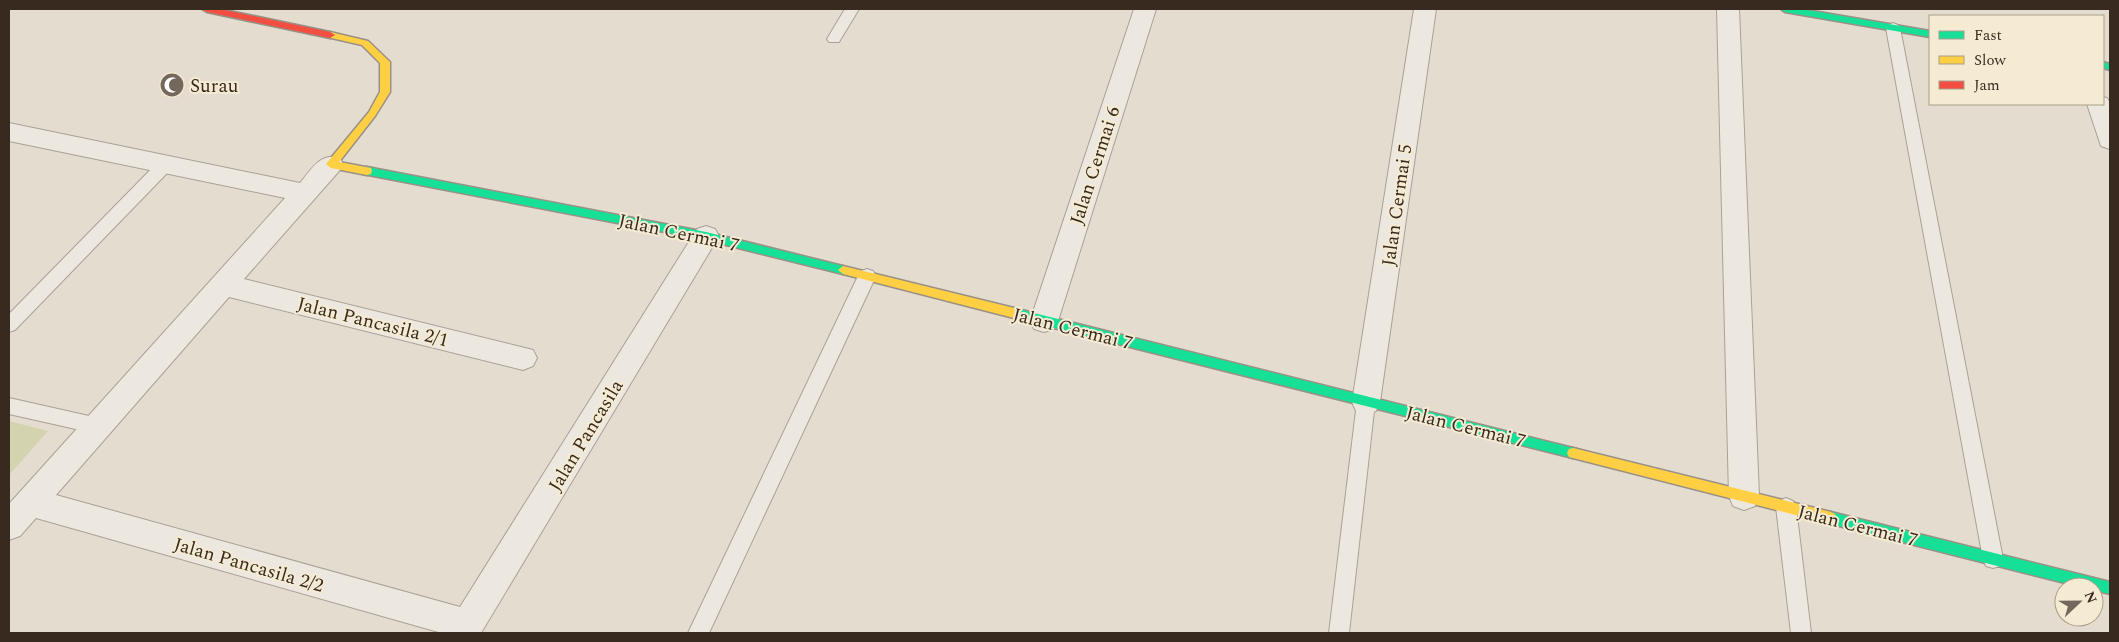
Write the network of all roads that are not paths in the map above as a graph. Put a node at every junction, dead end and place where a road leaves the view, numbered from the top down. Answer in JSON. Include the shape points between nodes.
{"nodes":[{"id":1,"x":206,"y":9,"type":"edge"},
{"id":2,"x":852,"y":9,"type":"edge"},
{"id":3,"x":1145,"y":9,"type":"edge"},
{"id":4,"x":1425,"y":9,"type":"edge"},
{"id":5,"x":1728,"y":9,"type":"edge"},
{"id":6,"x":1785,"y":9,"type":"edge"},
{"id":7,"x":1893,"y":28,"type":"junction"},
{"id":8,"x":1929,"y":34,"type":"edge"},
{"id":9,"x":834,"y":39,"type":"dead end"},
{"id":10,"x":2099,"y":105,"type":"edge"},
{"id":11,"x":9,"y":132,"type":"edge"},
{"id":12,"x":2110,"y":140,"type":"edge"},
{"id":13,"x":166,"y":164,"type":"junction"},
{"id":14,"x":331,"y":164,"type":"junction"},
{"id":15,"x":305,"y":193,"type":"junction"},
{"id":16,"x":706,"y":236,"type":"junction"},
{"id":17,"x":867,"y":276,"type":"junction"},
{"id":18,"x":224,"y":285,"type":"junction"},
{"id":19,"x":1044,"y":321,"type":"junction"},
{"id":20,"x":9,"y":325,"type":"edge"},
{"id":21,"x":523,"y":358,"type":"dead end"},
{"id":22,"x":1366,"y":402,"type":"junction"},
{"id":23,"x":9,"y":406,"type":"edge"},
{"id":24,"x":98,"y":426,"type":"junction"},
{"id":25,"x":1744,"y":496,"type":"junction"},
{"id":26,"x":30,"y":502,"type":"junction"},
{"id":27,"x":1786,"y":507,"type":"junction"},
{"id":28,"x":9,"y":526,"type":"edge"},
{"id":29,"x":1993,"y":558,"type":"junction"},
{"id":30,"x":2110,"y":588,"type":"edge"},
{"id":31,"x":466,"y":629,"type":"edge"},
{"id":32,"x":698,"y":633,"type":"edge"},
{"id":33,"x":1339,"y":633,"type":"edge"},
{"id":34,"x":1801,"y":633,"type":"edge"}],
"edges":[{"from":1,"to":14,"type":"street","via":[[365,43],[385,62],[385,92],[372,114]]},
{"from":2,"to":9,"type":"lane"},
{"from":3,"to":19,"type":"street","name":"Jalan Cermai 6"},
{"from":4,"to":22,"type":"street","name":"Jalan Cermai 5"},
{"from":5,"to":25,"type":"street"},
{"from":6,"to":7,"type":"street"},
{"from":7,"to":8,"type":"street"},
{"from":7,"to":29,"type":"lane"},
{"from":10,"to":12,"type":"street"},
{"from":11,"to":13,"type":"street"},
{"from":13,"to":15,"type":"street"},
{"from":13,"to":20,"type":"lane"},
{"from":14,"to":15,"type":"street"},
{"from":14,"to":16,"type":"street","name":"Jalan Cermai 7"},
{"from":15,"to":18,"type":"street"},
{"from":16,"to":17,"type":"street","name":"Jalan Cermai 7"},
{"from":16,"to":31,"type":"street","name":"Jalan Pancasila"},
{"from":17,"to":19,"type":"street","name":"Jalan Cermai 7"},
{"from":17,"to":32,"type":"lane"},
{"from":18,"to":21,"type":"street","name":"Jalan Pancasila 2/1"},
{"from":18,"to":24,"type":"street"},
{"from":19,"to":22,"type":"street","name":"Jalan Cermai 7"},
{"from":22,"to":25,"type":"street","name":"Jalan Cermai 7"},
{"from":22,"to":33,"type":"lane"},
{"from":23,"to":24,"type":"lane"},
{"from":24,"to":26,"type":"street"},
{"from":25,"to":27,"type":"street","name":"Jalan Cermai 7"},
{"from":26,"to":28,"type":"street"},
{"from":26,"to":31,"type":"street","name":"Jalan Pancasila 2/2"},
{"from":27,"to":29,"type":"street","name":"Jalan Cermai 7"},
{"from":27,"to":34,"type":"lane"},
{"from":29,"to":30,"type":"street","name":"Jalan Cermai 7"}]}
